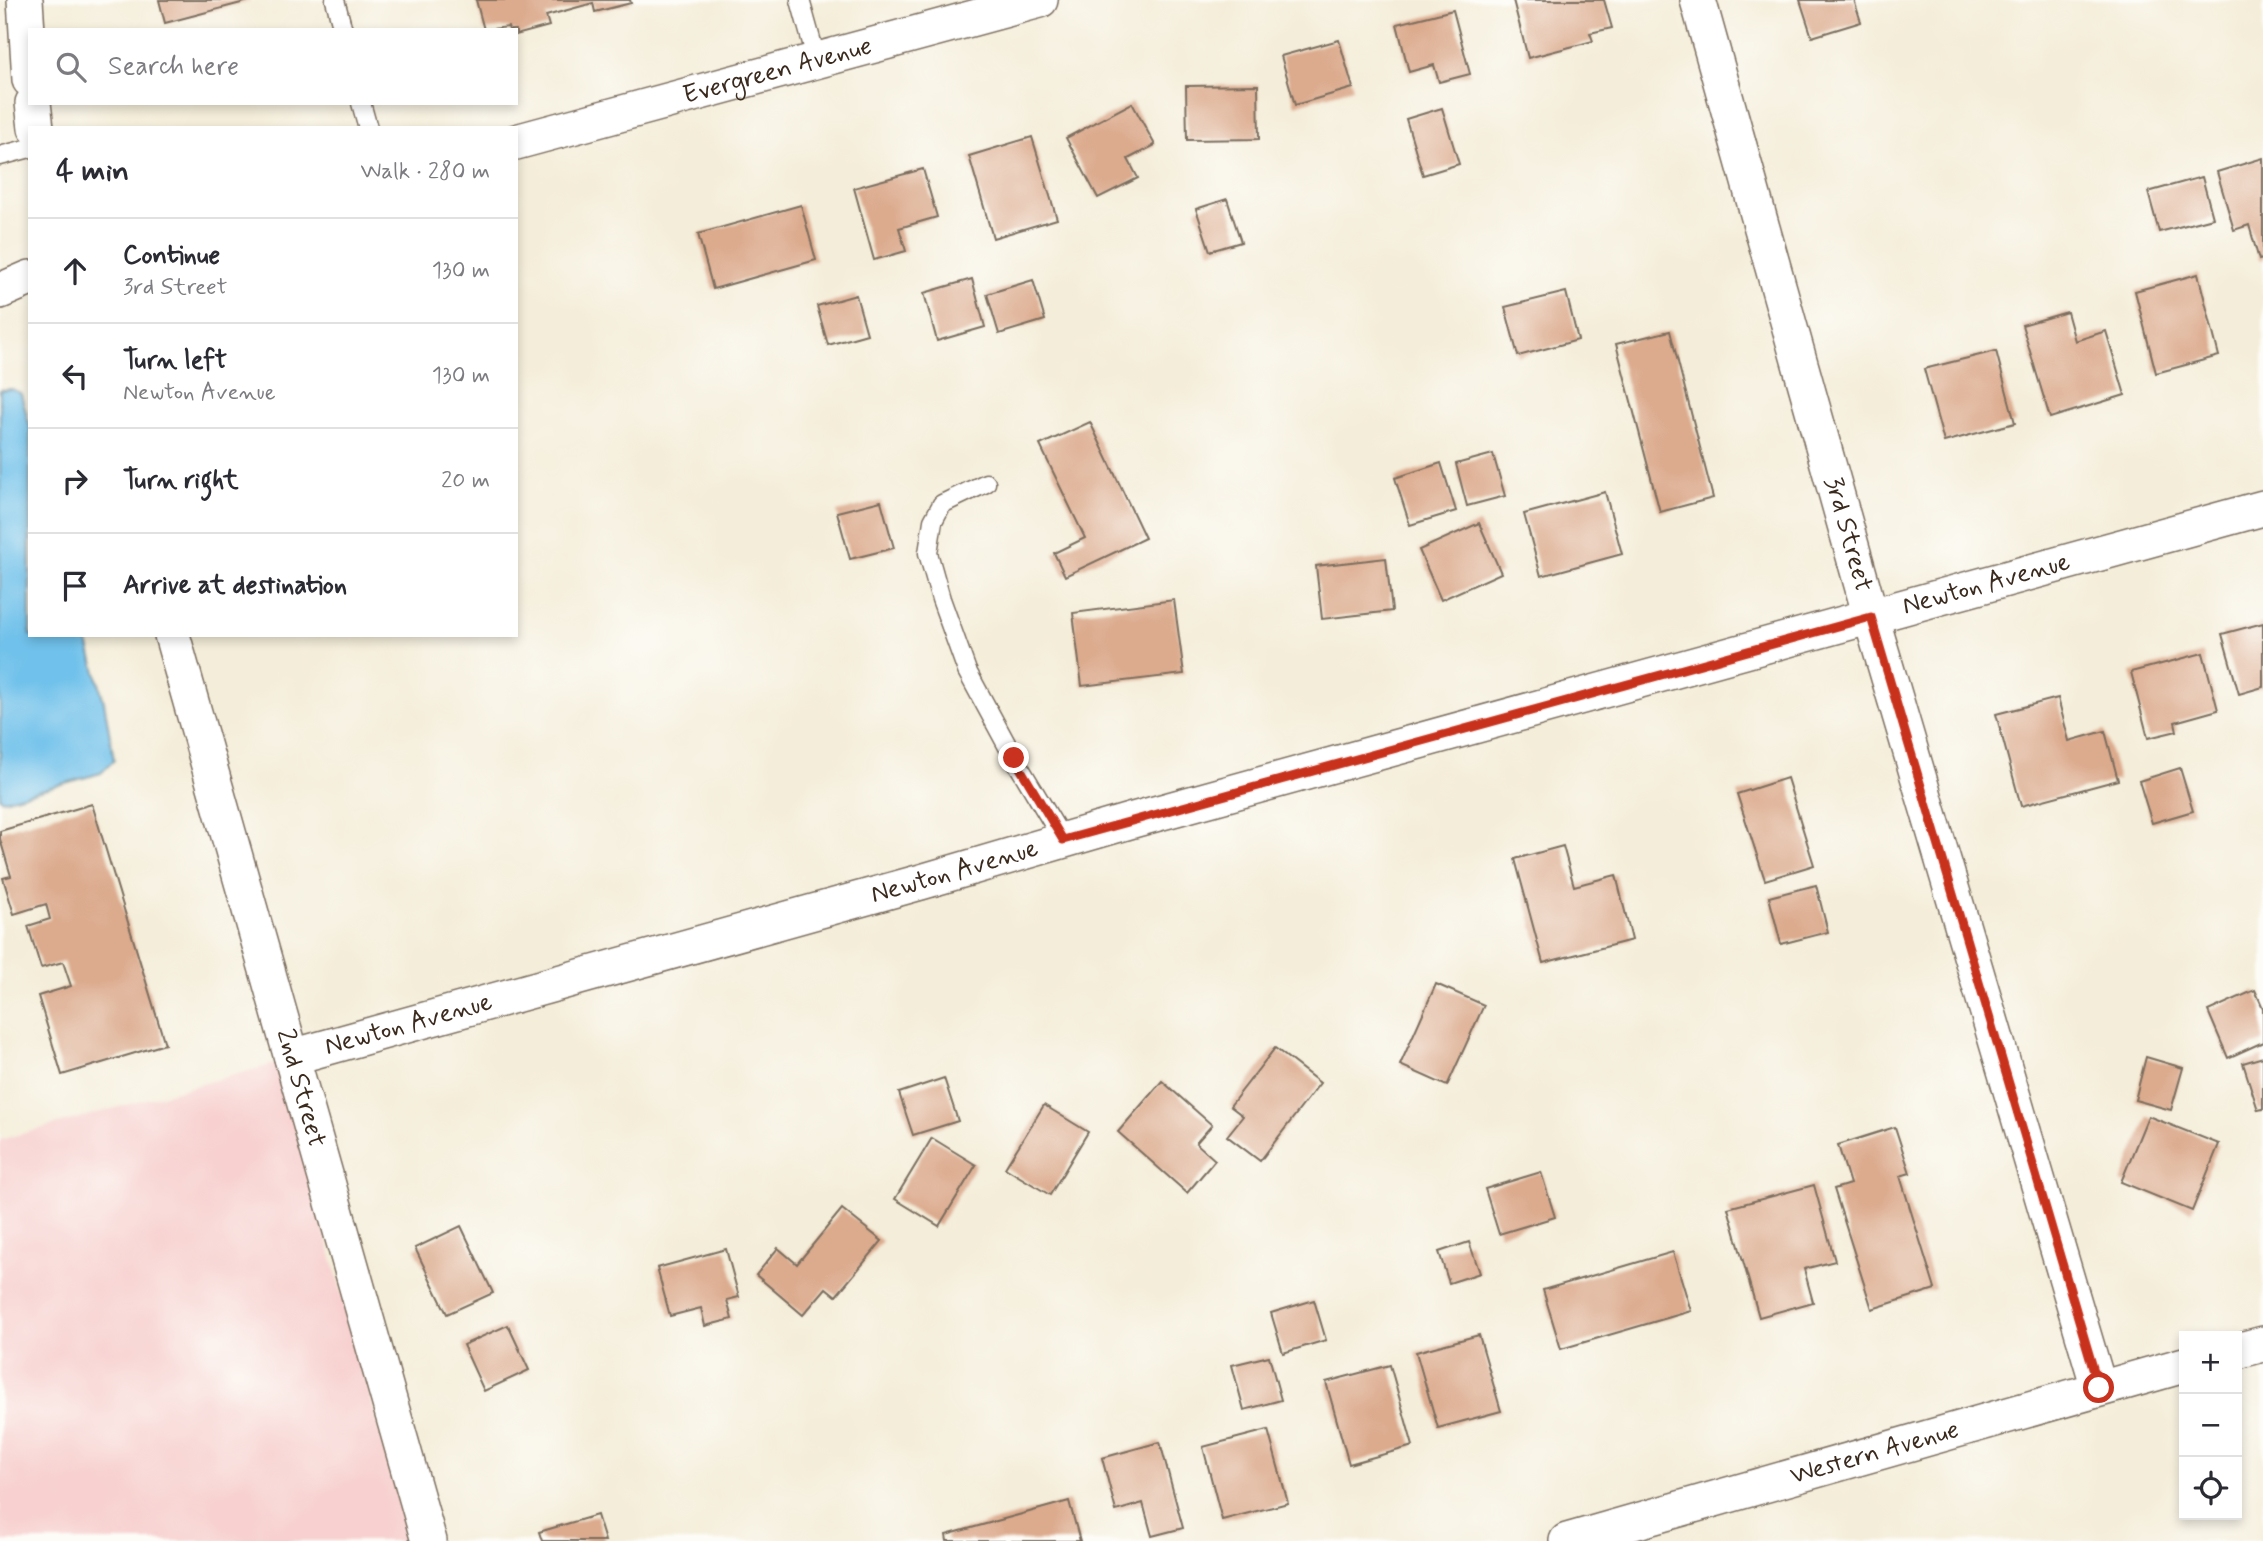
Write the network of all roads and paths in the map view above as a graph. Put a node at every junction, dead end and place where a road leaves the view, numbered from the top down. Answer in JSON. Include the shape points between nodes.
{"nodes":[{"id":1,"x":24,"y":0,"type":"edge"},
{"id":2,"x":335,"y":0,"type":"edge"},
{"id":3,"x":800,"y":0,"type":"edge"},
{"id":4,"x":1040,"y":0,"type":"edge"},
{"id":5,"x":1698,"y":0,"type":"edge"},
{"id":6,"x":342,"y":28,"type":"edge"},
{"id":7,"x":28,"y":53,"type":"edge"},
{"id":8,"x":817,"y":61,"type":"junction"},
{"id":9,"x":33,"y":105,"type":"edge"},
{"id":10,"x":362,"y":105,"type":"edge"},
{"id":11,"x":36,"y":126,"type":"edge"},
{"id":12,"x":367,"y":126,"type":"edge"},
{"id":13,"x":518,"y":141,"type":"edge"},
{"id":14,"x":28,"y":149,"type":"edge"},
{"id":15,"x":0,"y":156,"type":"edge"},
{"id":16,"x":28,"y":279,"type":"edge"},
{"id":17,"x":0,"y":291,"type":"edge"},
{"id":18,"x":986,"y":484,"type":"dead end"},
{"id":19,"x":2263,"y":508,"type":"edge"},
{"id":20,"x":1871,"y":617,"type":"junction"},
{"id":21,"x":173,"y":637,"type":"edge"},
{"id":22,"x":1063,"y":840,"type":"junction"},
{"id":23,"x":292,"y":1058,"type":"junction"},
{"id":24,"x":2263,"y":1343,"type":"edge"},
{"id":25,"x":2242,"y":1349,"type":"edge"},
{"id":26,"x":2179,"y":1366,"type":"edge"},
{"id":27,"x":2099,"y":1388,"type":"junction"},
{"id":28,"x":429,"y":1541,"type":"edge"},
{"id":29,"x":1567,"y":1541,"type":"edge"}],
"edges":[{"from":1,"to":7,"type":"street"},
{"from":2,"to":6,"type":"lane"},
{"from":3,"to":8,"type":"lane"},
{"from":4,"to":8,"type":"street","name":"Evergreen Avenue"},
{"from":5,"to":20,"type":"street","name":"3rd Street"},
{"from":8,"to":13,"type":"street","name":"Evergreen Avenue"},
{"from":9,"to":11,"type":"street"},
{"from":10,"to":12,"type":"lane"},
{"from":14,"to":15,"type":"lane"},
{"from":16,"to":17,"type":"street"},
{"from":18,"to":22,"type":"lane","via":[[942,504],[933,521],[928,553],[967,671]]},
{"from":19,"to":20,"type":"street","name":"Newton Avenue"},
{"from":20,"to":22,"type":"street","name":"Newton Avenue"},
{"from":20,"to":27,"type":"street","name":"3rd Street"},
{"from":21,"to":23,"type":"street","name":"2nd Street"},
{"from":22,"to":23,"type":"street","name":"Newton Avenue"},
{"from":23,"to":28,"type":"street","name":"2nd Street"},
{"from":24,"to":25,"type":"street"},
{"from":26,"to":27,"type":"street","name":"Western Avenue"},
{"from":27,"to":29,"type":"street","name":"Western Avenue"}]}
